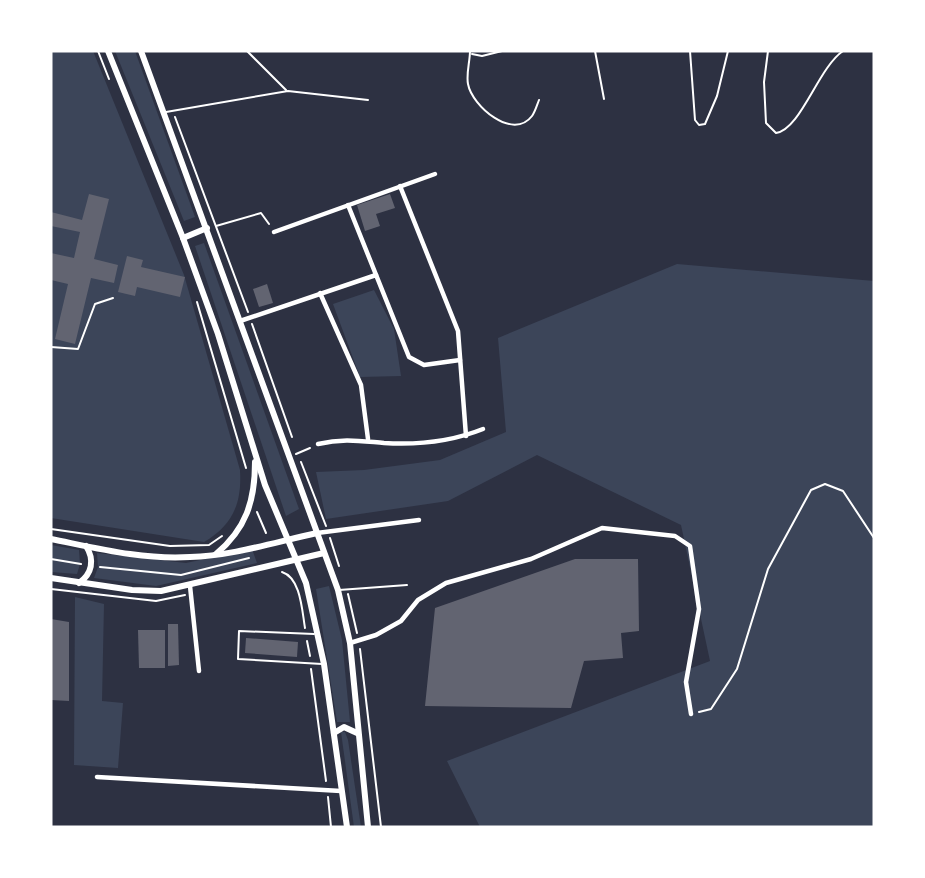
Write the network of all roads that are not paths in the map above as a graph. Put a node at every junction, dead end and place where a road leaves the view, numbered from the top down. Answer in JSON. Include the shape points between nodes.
{"nodes":[{"id":1,"x":108,"y":51,"type":"edge"},
{"id":2,"x":141,"y":51,"type":"edge"},
{"id":3,"x":247,"y":51,"type":"edge"},
{"id":4,"x":502,"y":51,"type":"edge"},
{"id":5,"x":595,"y":51,"type":"edge"},
{"id":6,"x":690,"y":51,"type":"edge"},
{"id":7,"x":728,"y":51,"type":"edge"},
{"id":8,"x":768,"y":51,"type":"edge"},
{"id":9,"x":843,"y":51,"type":"edge"},
{"id":10,"x":470,"y":52,"type":"edge"},
{"id":11,"x":288,"y":91,"type":"junction"},
{"id":12,"x":604,"y":99,"type":"dead end"},
{"id":13,"x":369,"y":100,"type":"dead end"},
{"id":14,"x":539,"y":100,"type":"dead end"},
{"id":15,"x":169,"y":111,"type":"junction"},
{"id":16,"x":435,"y":174,"type":"dead end"},
{"id":17,"x":400,"y":186,"type":"junction"},
{"id":18,"x":348,"y":205,"type":"junction"},
{"id":19,"x":207,"y":228,"type":"junction"},
{"id":20,"x":274,"y":232,"type":"road end"},
{"id":21,"x":183,"y":238,"type":"junction"},
{"id":22,"x":376,"y":275,"type":"junction"},
{"id":23,"x":320,"y":293,"type":"junction"},
{"id":24,"x":51,"y":295,"type":"edge"},
{"id":25,"x":113,"y":298,"type":"dead end"},
{"id":26,"x":51,"y":302,"type":"edge"},
{"id":27,"x":240,"y":321,"type":"junction"},
{"id":28,"x":51,"y":347,"type":"edge"},
{"id":29,"x":460,"y":360,"type":"junction"},
{"id":30,"x":483,"y":429,"type":"dead end"},
{"id":31,"x":466,"y":436,"type":"junction"},
{"id":32,"x":368,"y":439,"type":"junction"},
{"id":33,"x":318,"y":444,"type":"road end"},
{"id":34,"x":255,"y":457,"type":"junction"},
{"id":35,"x":419,"y":520,"type":"dead end"},
{"id":36,"x":317,"y":533,"type":"junction"},
{"id":37,"x":290,"y":539,"type":"junction"},
{"id":38,"x":51,"y":540,"type":"edge"},
{"id":39,"x":86,"y":546,"type":"junction"},
{"id":40,"x":324,"y":553,"type":"junction"},
{"id":41,"x":215,"y":555,"type":"junction"},
{"id":42,"x":298,"y":559,"type":"junction"},
{"id":43,"x":51,"y":578,"type":"edge"},
{"id":44,"x":79,"y":583,"type":"junction"},
{"id":45,"x":407,"y":585,"type":"dead end"},
{"id":46,"x":190,"y":586,"type":"junction"},
{"id":47,"x":338,"y":590,"type":"junction"},
{"id":48,"x":319,"y":633,"type":"junction"},
{"id":49,"x":349,"y":643,"type":"junction"},
{"id":50,"x":324,"y":664,"type":"junction"},
{"id":51,"x":199,"y":671,"type":"dead end"},
{"id":52,"x":691,"y":714,"type":"road end"},
{"id":53,"x":334,"y":733,"type":"junction"},
{"id":54,"x":359,"y":735,"type":"junction"},
{"id":55,"x":97,"y":777,"type":"dead end"},
{"id":56,"x":341,"y":791,"type":"junction"},
{"id":57,"x":347,"y":827,"type":"edge"},
{"id":58,"x":369,"y":827,"type":"edge"}],
"edges":[{"from":1,"to":21,"type":"main road"},
{"from":2,"to":15,"type":"main road"},
{"from":3,"to":11,"type":"lane"},
{"from":4,"to":10,"type":"lane","via":[[482,56]]},
{"from":5,"to":12,"type":"lane"},
{"from":6,"to":7,"type":"lane","via":[[699,125],[705,124],[717,96]]},
{"from":8,"to":9,"type":"lane","via":[[766,123],[776,133],[795,121],[822,71]]},
{"from":10,"to":14,"type":"lane","via":[[468,86],[492,116],[510,125],[525,121]]},
{"from":11,"to":13,"type":"lane"},
{"from":11,"to":15,"type":"lane"},
{"from":15,"to":19,"type":"main road"},
{"from":16,"to":17,"type":"street"},
{"from":17,"to":18,"type":"street"},
{"from":17,"to":29,"type":"street","via":[[458,331]]},
{"from":18,"to":20,"type":"street"},
{"from":18,"to":22,"type":"street"},
{"from":19,"to":21,"type":"main road"},
{"from":19,"to":27,"type":"main road"},
{"from":21,"to":34,"type":"main road"},
{"from":22,"to":23,"type":"street"},
{"from":22,"to":29,"type":"street","via":[[411,359],[424,365]]},
{"from":23,"to":27,"type":"street"},
{"from":23,"to":32,"type":"street","via":[[361,385]]},
{"from":24,"to":26,"type":"lane"},
{"from":25,"to":28,"type":"lane","via":[[95,304],[78,349]]},
{"from":27,"to":36,"type":"main road"},
{"from":29,"to":31,"type":"street"},
{"from":30,"to":31,"type":"street"},
{"from":31,"to":32,"type":"street","via":[[384,443]]},
{"from":32,"to":33,"type":"street","via":[[342,438]]},
{"from":34,"to":37,"type":"main road"},
{"from":34,"to":41,"type":"main road","via":[[251,507],[235,536]]},
{"from":35,"to":36,"type":"street"},
{"from":36,"to":37,"type":"main road"},
{"from":36,"to":40,"type":"main road"},
{"from":37,"to":41,"type":"main road"},
{"from":37,"to":42,"type":"main road"},
{"from":38,"to":39,"type":"main road"},
{"from":39,"to":41,"type":"main road","via":[[153,556]]},
{"from":39,"to":44,"type":"main road","via":[[92,566]]},
{"from":40,"to":42,"type":"main road"},
{"from":40,"to":47,"type":"main road"},
{"from":42,"to":46,"type":"main road"},
{"from":42,"to":48,"type":"main road"},
{"from":43,"to":44,"type":"main road"},
{"from":44,"to":46,"type":"main road","via":[[142,591]]},
{"from":45,"to":47,"type":"lane"},
{"from":46,"to":51,"type":"street"},
{"from":47,"to":49,"type":"main road"},
{"from":48,"to":50,"type":"main road"},
{"from":48,"to":50,"type":"lane","via":[[239,631],[238,659]]},
{"from":49,"to":52,"type":"street","via":[[401,621],[418,600],[446,583],[531,559],[585,533],[602,528],[675,536],[690,546],[699,609],[686,682]]},
{"from":49,"to":54,"type":"main road"},
{"from":50,"to":53,"type":"main road"},
{"from":53,"to":54,"type":"main road","via":[[344,727]]},
{"from":53,"to":56,"type":"main road"},
{"from":54,"to":58,"type":"main road"},
{"from":55,"to":56,"type":"street"},
{"from":56,"to":57,"type":"main road"}]}
